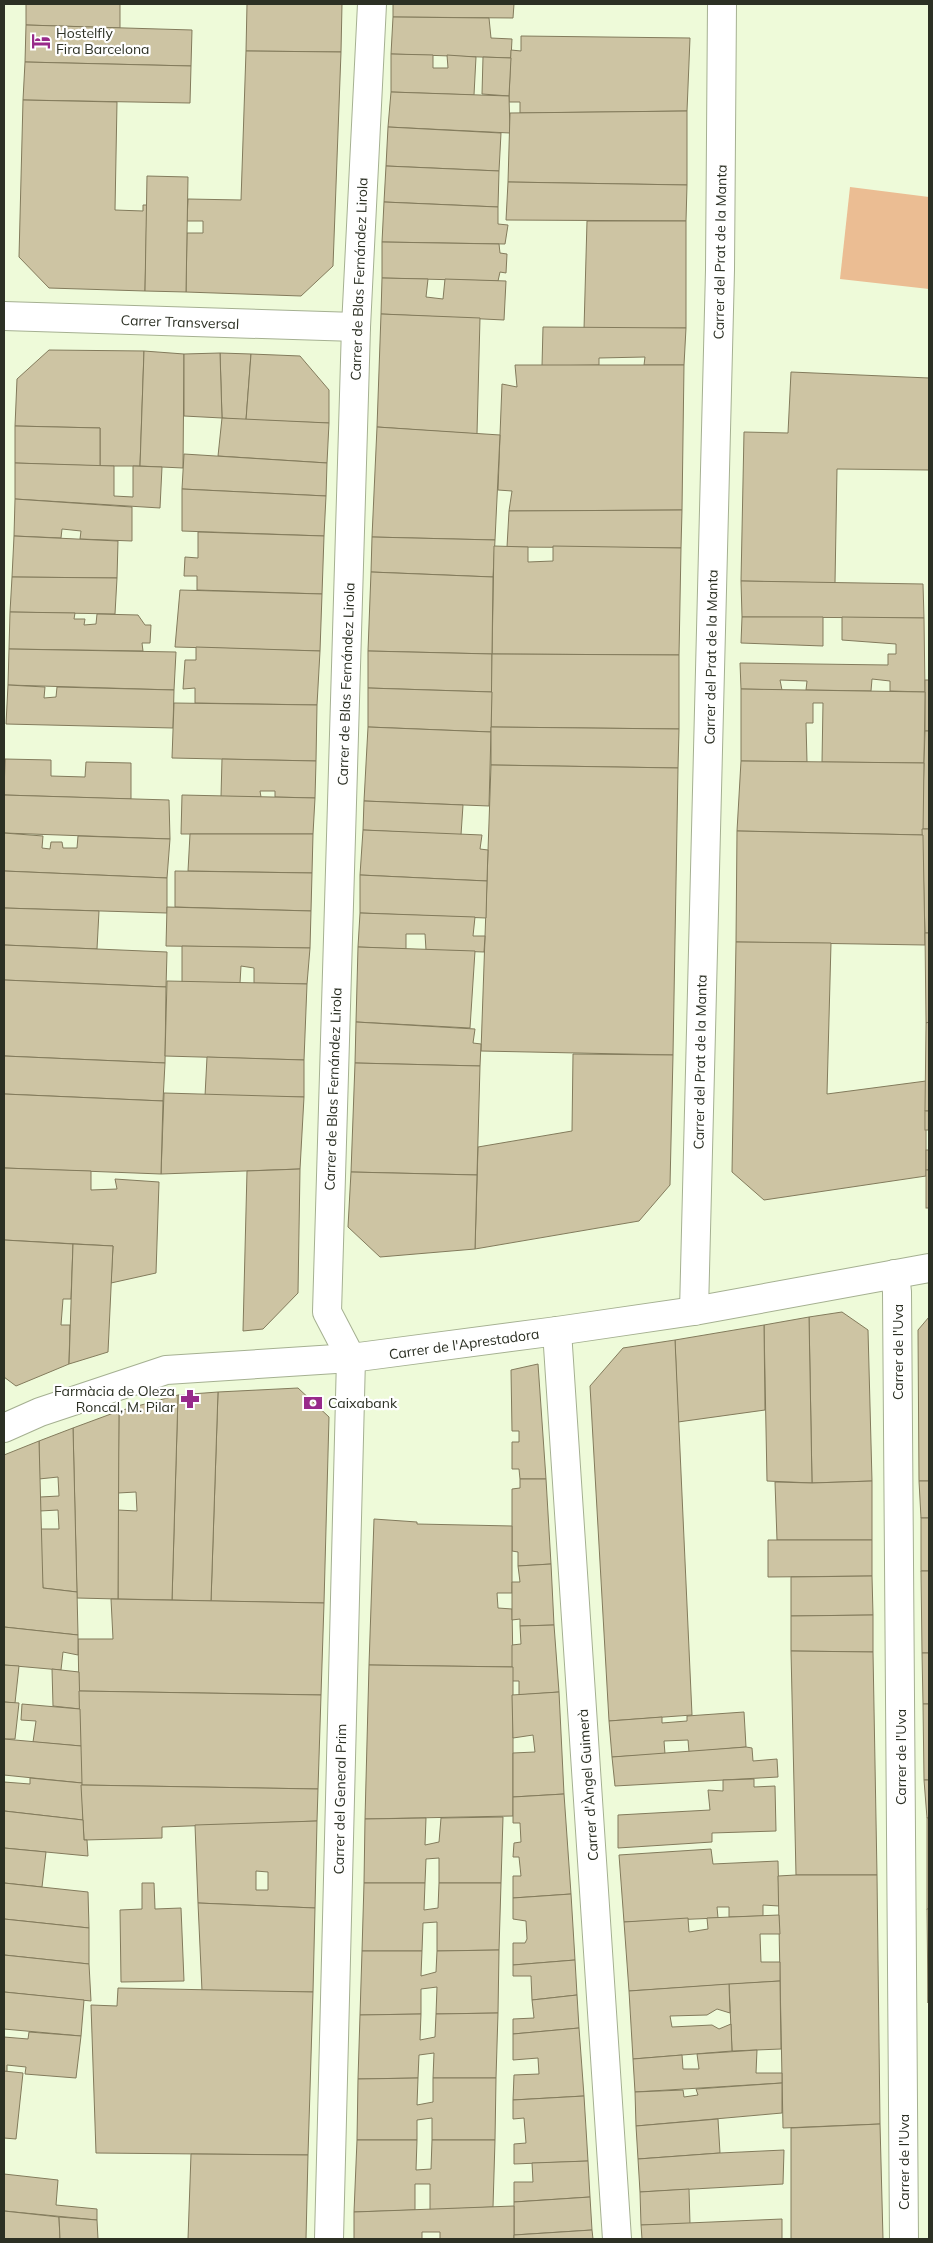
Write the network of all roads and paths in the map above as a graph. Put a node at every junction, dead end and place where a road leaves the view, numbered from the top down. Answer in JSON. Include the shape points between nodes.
{"nodes":[{"id":1,"x":372,"y":4,"type":"edge"},
{"id":2,"x":722,"y":4,"type":"edge"},
{"id":3,"x":4,"y":316,"type":"edge"},
{"id":4,"x":356,"y":327,"type":"junction"},
{"id":5,"x":929,"y":1268,"type":"edge"},
{"id":6,"x":895,"y":1274,"type":"junction"},
{"id":7,"x":694,"y":1311,"type":"junction"},
{"id":8,"x":557,"y":1331,"type":"junction"},
{"id":9,"x":351,"y":1358,"type":"junction"},
{"id":10,"x":4,"y":1428,"type":"edge"},
{"id":11,"x":329,"y":2239,"type":"edge"},
{"id":12,"x":617,"y":2239,"type":"edge"},
{"id":13,"x":904,"y":2239,"type":"edge"}],
"edges":[{"from":1,"to":4,"type":"street","name":"Carrer de Blas Fernández Lirola"},
{"from":2,"to":7,"type":"street","name":"Carrer del Prat de la Manta","via":[[720,270]]},
{"from":3,"to":4,"type":"street","name":"Carrer Transversal"},
{"from":4,"to":9,"type":"street","name":"Carrer de Blas Fernández Lirola","via":[[327,1312]]},
{"from":5,"to":6,"type":"street","name":"Carrer de l'Aprestadora"},
{"from":6,"to":7,"type":"street","name":"Carrer de l'Aprestadora"},
{"from":6,"to":13,"type":"street","name":"Carrer de l'Uva","via":[[898,1292]]},
{"from":7,"to":8,"type":"street","name":"Carrer de l'Aprestadora"},
{"from":8,"to":9,"type":"street","name":"Carrer de l'Aprestadora"},
{"from":8,"to":12,"type":"street","name":"Carrer d'Àngel Guimerà"},
{"from":9,"to":10,"type":"street","name":"Carrer de l'Aprestadora","via":[[166,1370],[40,1412]]},
{"from":9,"to":11,"type":"street","name":"Carrer del General Prim"}]}
